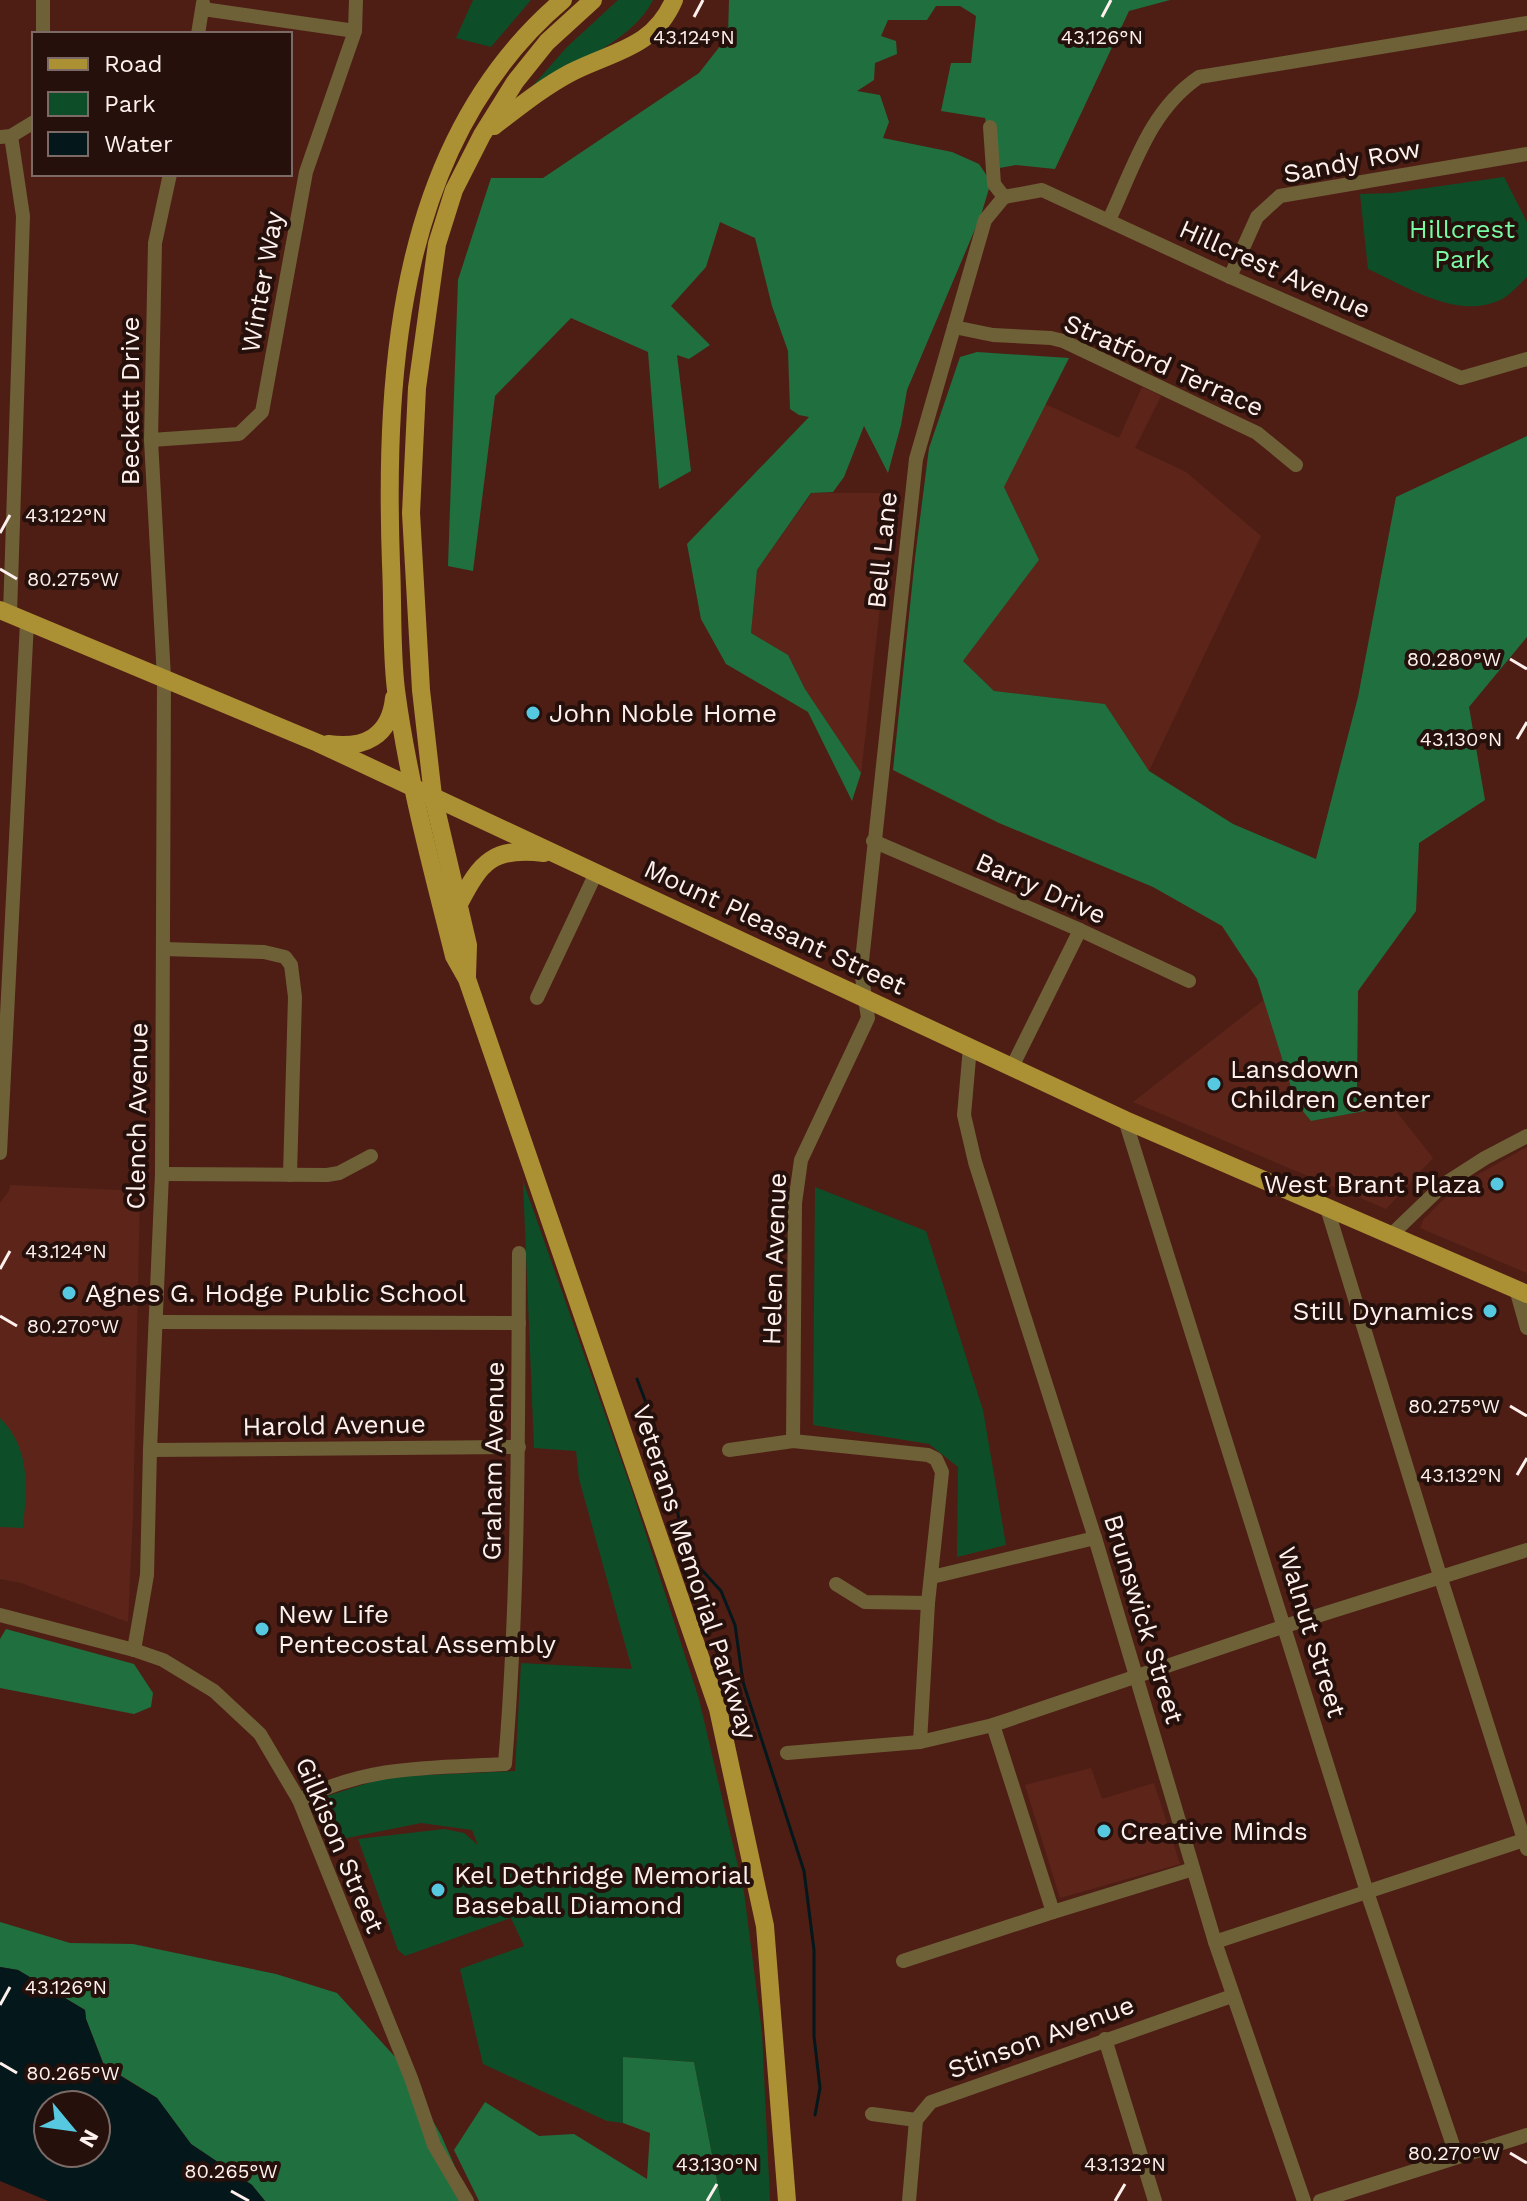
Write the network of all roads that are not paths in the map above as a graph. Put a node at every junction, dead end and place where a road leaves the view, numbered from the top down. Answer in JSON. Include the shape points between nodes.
{"nodes":[{"id":1,"x":43,"y":0,"type":"edge"},
{"id":2,"x":356,"y":0,"type":"edge"},
{"id":3,"x":563,"y":0,"type":"edge"},
{"id":4,"x":593,"y":0,"type":"edge"},
{"id":5,"x":674,"y":0,"type":"edge"},
{"id":6,"x":203,"y":5,"type":"edge"},
{"id":7,"x":1527,"y":23,"type":"edge"},
{"id":8,"x":355,"y":31,"type":"junction"},
{"id":9,"x":43,"y":32,"type":"edge"},
{"id":10,"x":198,"y":32,"type":"edge"},
{"id":11,"x":32,"y":123,"type":"edge"},
{"id":12,"x":990,"y":127,"type":"dead end"},
{"id":13,"x":482,"y":135,"type":"junction"},
{"id":14,"x":6,"y":136,"type":"edge"},
{"id":15,"x":1527,"y":154,"type":"edge"},
{"id":16,"x":170,"y":176,"type":"edge"},
{"id":17,"x":1004,"y":197,"type":"junction"},
{"id":18,"x":1109,"y":220,"type":"junction"},
{"id":19,"x":1230,"y":277,"type":"junction"},
{"id":20,"x":954,"y":327,"type":"junction"},
{"id":21,"x":1527,"y":359,"type":"edge"},
{"id":22,"x":151,"y":440,"type":"junction"},
{"id":23,"x":1296,"y":465,"type":"dead end"},
{"id":24,"x":12,"y":615,"type":"edge"},
{"id":25,"x":164,"y":678,"type":"junction"},
{"id":26,"x":396,"y":687,"type":"junction"},
{"id":27,"x":318,"y":743,"type":"junction"},
{"id":28,"x":412,"y":787,"type":"junction"},
{"id":29,"x":433,"y":796,"type":"junction"},
{"id":30,"x":873,"y":841,"type":"junction"},
{"id":31,"x":555,"y":854,"type":"junction"},
{"id":32,"x":596,"y":873,"type":"junction"},
{"id":33,"x":459,"y":904,"type":"junction"},
{"id":34,"x":1080,"y":930,"type":"junction"},
{"id":35,"x":163,"y":949,"type":"junction"},
{"id":36,"x":467,"y":979,"type":"junction"},
{"id":37,"x":1189,"y":981,"type":"dead end"},
{"id":38,"x":865,"y":997,"type":"junction"},
{"id":39,"x":537,"y":998,"type":"dead end"},
{"id":40,"x":970,"y":1047,"type":"junction"},
{"id":41,"x":1012,"y":1067,"type":"junction"},
{"id":42,"x":1125,"y":1120,"type":"junction"},
{"id":43,"x":1527,"y":1136,"type":"edge"},
{"id":44,"x":0,"y":1153,"type":"edge"},
{"id":45,"x":371,"y":1156,"type":"dead end"},
{"id":46,"x":162,"y":1174,"type":"junction"},
{"id":47,"x":290,"y":1175,"type":"junction"},
{"id":48,"x":1327,"y":1208,"type":"junction"},
{"id":49,"x":1391,"y":1235,"type":"junction"},
{"id":50,"x":519,"y":1253,"type":"dead end"},
{"id":51,"x":1521,"y":1292,"type":"edge"},
{"id":52,"x":156,"y":1322,"type":"junction"},
{"id":53,"x":519,"y":1323,"type":"junction"},
{"id":54,"x":1527,"y":1328,"type":"edge"},
{"id":55,"x":793,"y":1441,"type":"junction"},
{"id":56,"x":519,"y":1447,"type":"junction"},
{"id":57,"x":150,"y":1450,"type":"junction"},
{"id":58,"x":729,"y":1450,"type":"dead end"},
{"id":59,"x":1095,"y":1538,"type":"junction"},
{"id":60,"x":1527,"y":1550,"type":"edge"},
{"id":61,"x":932,"y":1577,"type":"junction"},
{"id":62,"x":1441,"y":1579,"type":"junction"},
{"id":63,"x":836,"y":1584,"type":"dead end"},
{"id":64,"x":928,"y":1603,"type":"junction"},
{"id":65,"x":0,"y":1615,"type":"edge"},
{"id":66,"x":1285,"y":1626,"type":"junction"},
{"id":67,"x":134,"y":1650,"type":"junction"},
{"id":68,"x":1136,"y":1675,"type":"junction"},
{"id":69,"x":993,"y":1725,"type":"junction"},
{"id":70,"x":920,"y":1742,"type":"junction"},
{"id":71,"x":787,"y":1753,"type":"dead end"},
{"id":72,"x":299,"y":1800,"type":"junction"},
{"id":73,"x":1526,"y":1843,"type":"edge"},
{"id":74,"x":1193,"y":1869,"type":"junction"},
{"id":75,"x":1367,"y":1892,"type":"junction"},
{"id":76,"x":1053,"y":1912,"type":"junction"},
{"id":77,"x":1215,"y":1942,"type":"junction"},
{"id":78,"x":903,"y":1961,"type":"dead end"},
{"id":79,"x":1232,"y":1996,"type":"junction"},
{"id":80,"x":1105,"y":2039,"type":"junction"},
{"id":81,"x":872,"y":2114,"type":"dead end"},
{"id":82,"x":916,"y":2120,"type":"junction"},
{"id":83,"x":1527,"y":2135,"type":"edge"},
{"id":84,"x":1457,"y":2157,"type":"junction"},
{"id":85,"x":467,"y":2201,"type":"edge"},
{"id":86,"x":787,"y":2201,"type":"edge"},
{"id":87,"x":909,"y":2201,"type":"edge"},
{"id":88,"x":1155,"y":2201,"type":"edge"},
{"id":89,"x":1304,"y":2201,"type":"edge"},
{"id":90,"x":1320,"y":2201,"type":"edge"}],
"edges":[{"from":1,"to":9,"type":"street"},
{"from":2,"to":8,"type":"street","name":"Winter Way"},
{"from":3,"to":26,"type":"main road","name":"Veterans Memorial Parkway","via":[[493,75],[456,138],[409,269],[391,456]]},
{"from":4,"to":13,"type":"main road","name":"Veterans Memorial Parkway","via":[[539,52]]},
{"from":5,"to":13,"type":"main road","via":[[644,41],[572,72],[526,99]]},
{"from":6,"to":8,"type":"street"},
{"from":6,"to":10,"type":"street"},
{"from":7,"to":18,"type":"street","via":[[1199,77],[1156,119]]},
{"from":8,"to":22,"type":"street","name":"Winter Way","via":[[306,172],[262,412],[239,434]]},
{"from":11,"to":14,"type":"street"},
{"from":12,"to":17,"type":"street","via":[[994,184]]},
{"from":13,"to":29,"type":"main road","name":"Veterans Memorial Parkway","via":[[454,190],[437,244],[413,440],[413,589]]},
{"from":14,"to":24,"type":"street","via":[[23,216]]},
{"from":15,"to":19,"type":"street","name":"Sandy Row","via":[[1280,196],[1257,217]]},
{"from":16,"to":22,"type":"street","name":"Beckett Drive","via":[[155,243]]},
{"from":17,"to":18,"type":"street","name":"Hillcrest Avenue","via":[[1042,190]]},
{"from":17,"to":20,"type":"street","name":"Bell Lane","via":[[985,220]]},
{"from":18,"to":19,"type":"street","name":"Hillcrest Avenue"},
{"from":19,"to":21,"type":"street","name":"Hillcrest Avenue","via":[[1461,378]]},
{"from":20,"to":23,"type":"street","name":"Stratford Terrace","via":[[1063,341],[1257,433]]},
{"from":20,"to":30,"type":"street","name":"Bell Lane","via":[[916,459]]},
{"from":22,"to":25,"type":"street","name":"Beckett Drive"},
{"from":24,"to":25,"type":"main road","name":"Mount Pleasant Street"},
{"from":24,"to":44,"type":"street"},
{"from":25,"to":27,"type":"main road","name":"Mount Pleasant Street"},
{"from":25,"to":35,"type":"street","name":"Clench Avenue"},
{"from":26,"to":27,"type":"main road","via":[[389,722],[371,739],[343,746]]},
{"from":26,"to":28,"type":"main road","name":"Veterans Memorial Parkway"},
{"from":27,"to":28,"type":"main road","name":"Mount Pleasant Street"},
{"from":28,"to":29,"type":"main road","name":"Mount Pleasant Street"},
{"from":28,"to":36,"type":"main road","name":"Veterans Memorial Parkway","via":[[454,956]]},
{"from":29,"to":31,"type":"main road","name":"Mount Pleasant Street"},
{"from":29,"to":33,"type":"main road","name":"Veterans Memorial Parkway"},
{"from":30,"to":34,"type":"street","name":"Barry Drive"},
{"from":30,"to":38,"type":"street","name":"Bell Lane","via":[[861,970]]},
{"from":31,"to":32,"type":"main road","name":"Mount Pleasant Street"},
{"from":31,"to":33,"type":"main road","via":[[502,853],[475,872]]},
{"from":32,"to":38,"type":"main road","name":"Mount Pleasant Street"},
{"from":32,"to":39,"type":"street"},
{"from":33,"to":36,"type":"main road","name":"Veterans Memorial Parkway","via":[[468,945]]},
{"from":34,"to":37,"type":"street","name":"Barry Drive"},
{"from":34,"to":41,"type":"street"},
{"from":35,"to":46,"type":"street","name":"Clench Avenue"},
{"from":35,"to":47,"type":"street","via":[[264,952],[285,957],[291,965],[295,997]]},
{"from":36,"to":86,"type":"main road","name":"Veterans Memorial Parkway","via":[[718,1709],[765,1926]]},
{"from":38,"to":40,"type":"main road","name":"Mount Pleasant Street"},
{"from":38,"to":55,"type":"street","name":"Helen Avenue","via":[[868,1018],[801,1160],[795,1203]]},
{"from":40,"to":41,"type":"main road","name":"Mount Pleasant Street"},
{"from":40,"to":59,"type":"street","name":"Brunswick Street","via":[[964,1115],[975,1162]]},
{"from":41,"to":42,"type":"main road","name":"Mount Pleasant Street"},
{"from":42,"to":48,"type":"main road","name":"Mount Pleasant Street"},
{"from":42,"to":66,"type":"street","name":"Walnut Street"},
{"from":43,"to":49,"type":"street","via":[[1443,1185]]},
{"from":45,"to":47,"type":"street","via":[[339,1173]]},
{"from":46,"to":47,"type":"street"},
{"from":46,"to":52,"type":"street","name":"Clench Avenue"},
{"from":48,"to":49,"type":"main road","name":"Mount Pleasant Street"},
{"from":48,"to":62,"type":"street"},
{"from":49,"to":51,"type":"main road","name":"Mount Pleasant Street"},
{"from":50,"to":53,"type":"street","name":"Graham Avenue"},
{"from":51,"to":54,"type":"street"},
{"from":52,"to":53,"type":"street"},
{"from":52,"to":57,"type":"street","name":"Clench Avenue"},
{"from":53,"to":56,"type":"street","name":"Graham Avenue"},
{"from":55,"to":58,"type":"street"},
{"from":55,"to":61,"type":"street","via":[[936,1459],[942,1472]]},
{"from":56,"to":57,"type":"street","name":"Harold Avenue"},
{"from":56,"to":72,"type":"street","name":"Graham Avenue","via":[[514,1654],[505,1764],[372,1773]]},
{"from":57,"to":67,"type":"street","name":"Clench Avenue","via":[[147,1575]]},
{"from":59,"to":61,"type":"street"},
{"from":59,"to":68,"type":"street","name":"Brunswick Street"},
{"from":60,"to":62,"type":"street"},
{"from":61,"to":64,"type":"street"},
{"from":62,"to":66,"type":"street"},
{"from":62,"to":73,"type":"street"},
{"from":63,"to":64,"type":"street","via":[[865,1602]]},
{"from":64,"to":70,"type":"street"},
{"from":65,"to":67,"type":"street","name":"Gilkison Street"},
{"from":66,"to":68,"type":"street"},
{"from":66,"to":75,"type":"street","name":"Walnut Street"},
{"from":67,"to":72,"type":"street","name":"Gilkison Street","via":[[190,1674],[242,1715],[269,1747]]},
{"from":68,"to":69,"type":"street"},
{"from":68,"to":74,"type":"street","name":"Brunswick Street"},
{"from":69,"to":70,"type":"street"},
{"from":69,"to":76,"type":"street"},
{"from":70,"to":71,"type":"street"},
{"from":72,"to":85,"type":"street","name":"Gilkison Street","via":[[434,2145]]},
{"from":73,"to":75,"type":"street"},
{"from":74,"to":76,"type":"street"},
{"from":74,"to":77,"type":"street","name":"Brunswick Street"},
{"from":75,"to":77,"type":"street"},
{"from":75,"to":84,"type":"street","name":"Walnut Street"},
{"from":76,"to":78,"type":"street"},
{"from":77,"to":79,"type":"street","name":"Brunswick Street"},
{"from":79,"to":80,"type":"street","name":"Stinson Avenue"},
{"from":79,"to":89,"type":"street","name":"Brunswick Street"},
{"from":80,"to":82,"type":"street","name":"Stinson Avenue","via":[[931,2102]]},
{"from":80,"to":88,"type":"street"},
{"from":81,"to":82,"type":"street"},
{"from":82,"to":87,"type":"street"},
{"from":83,"to":84,"type":"street"},
{"from":84,"to":90,"type":"street"}]}
